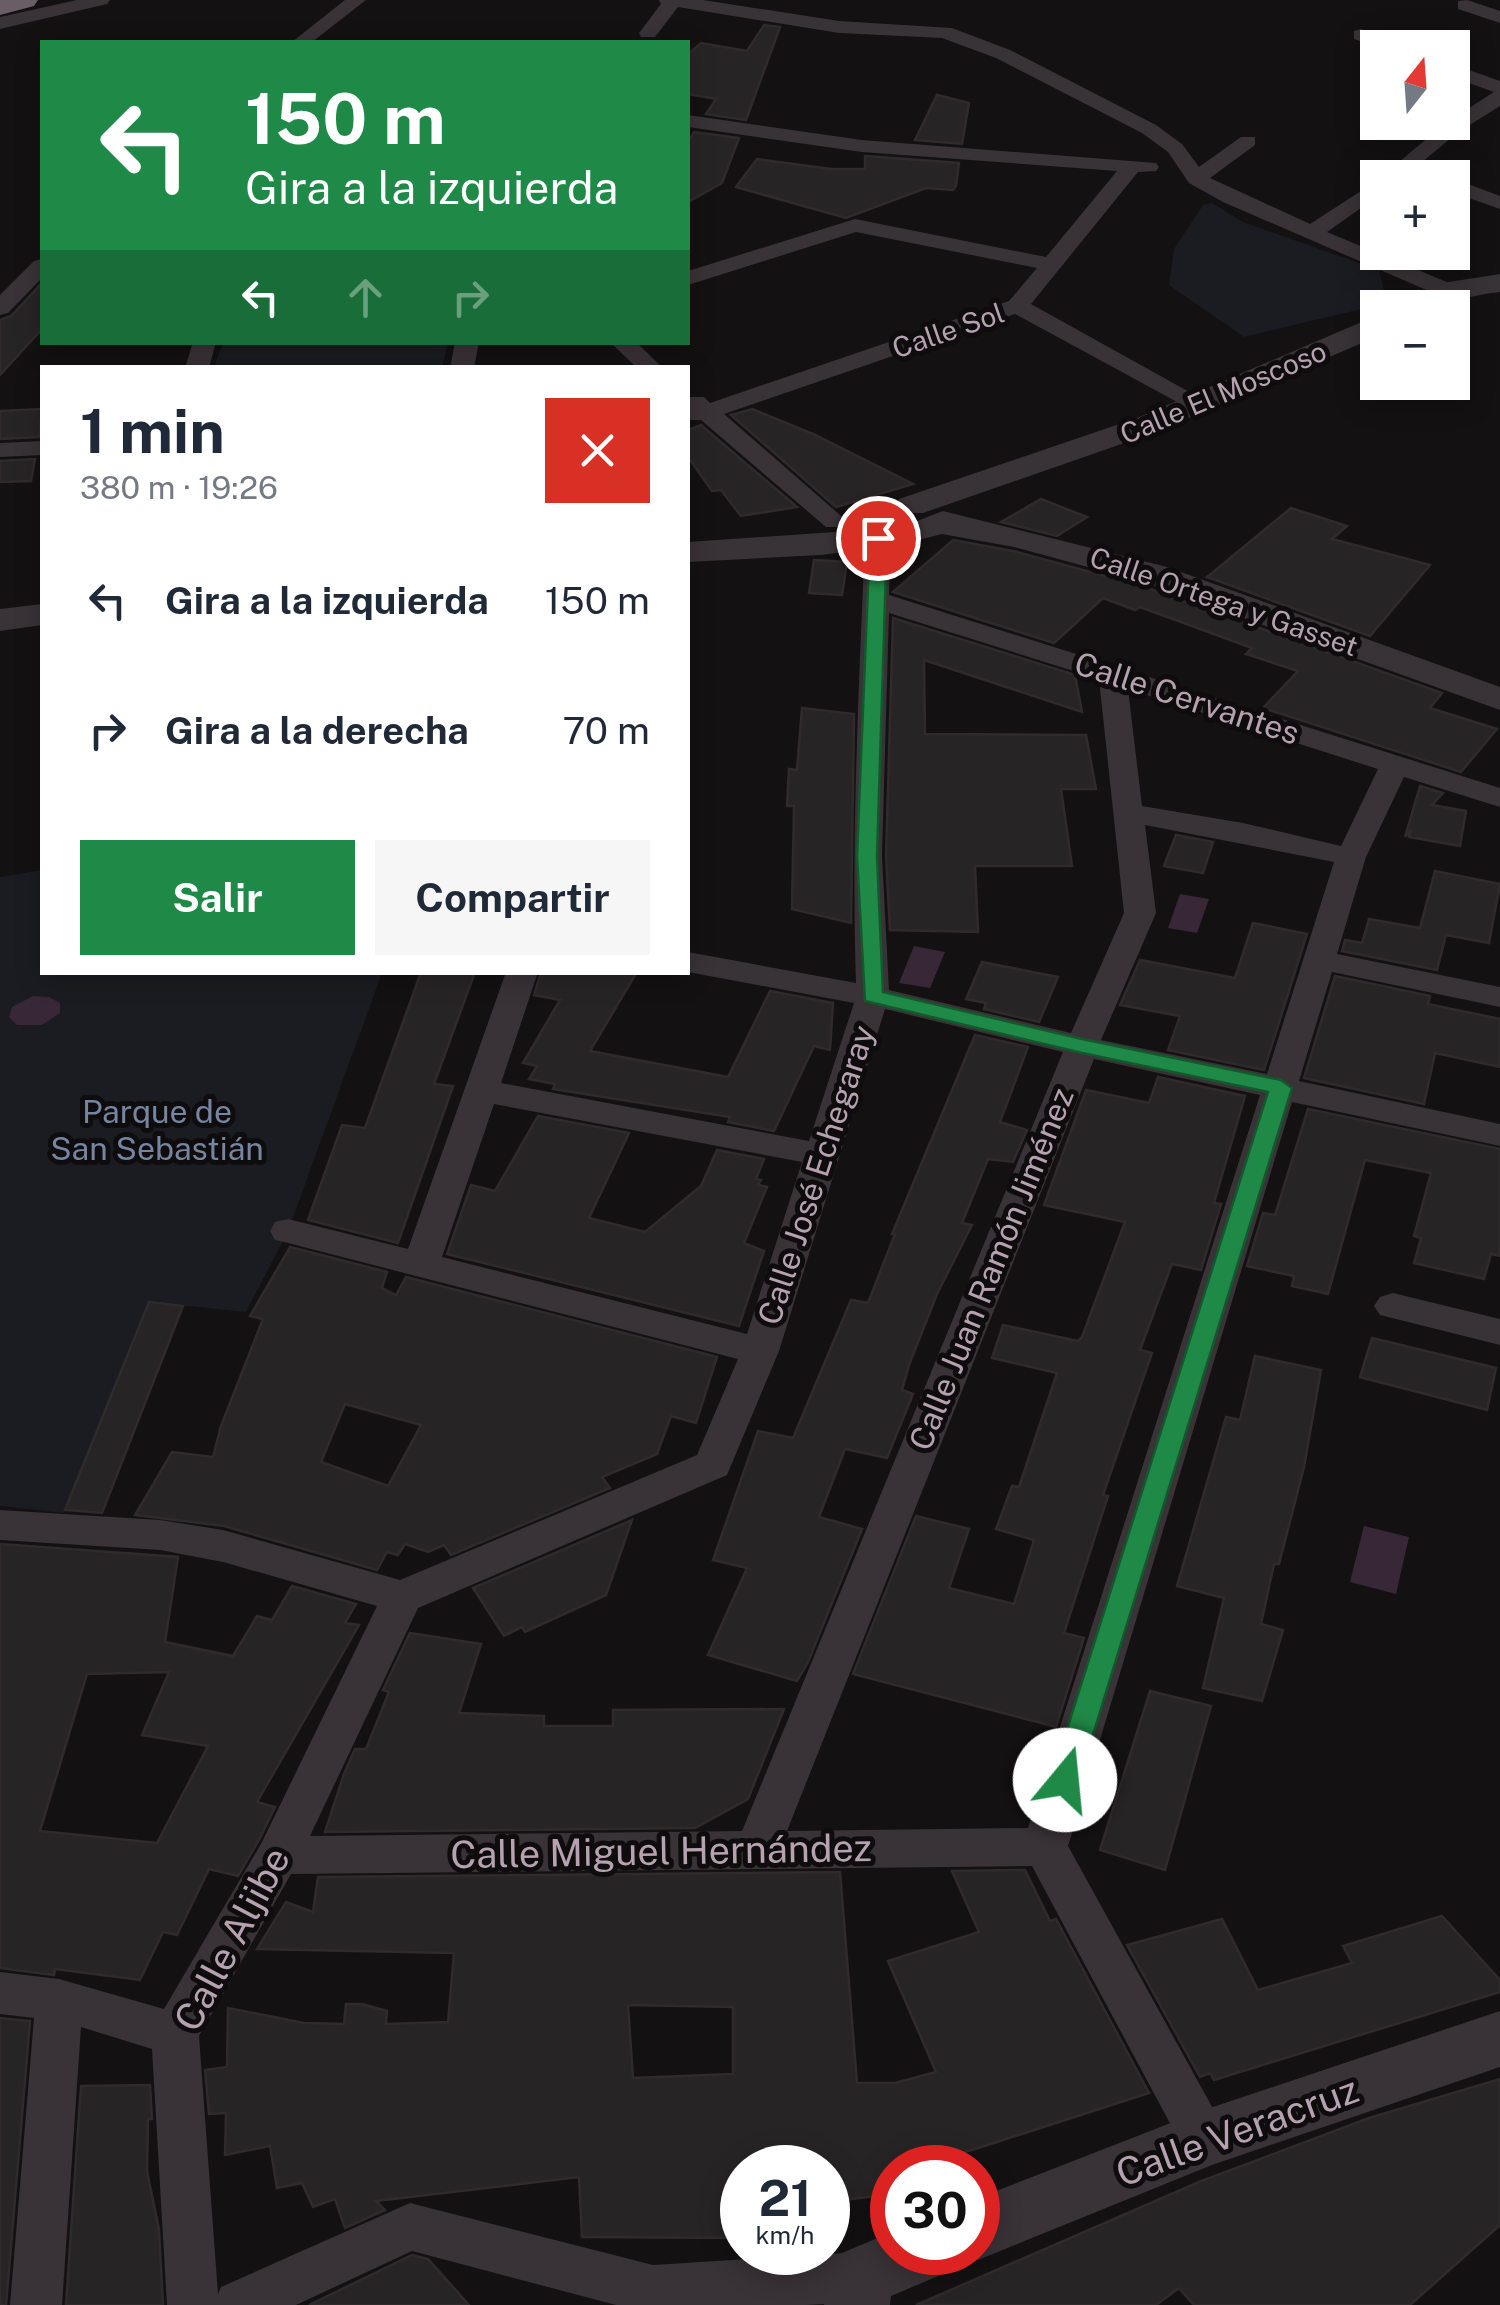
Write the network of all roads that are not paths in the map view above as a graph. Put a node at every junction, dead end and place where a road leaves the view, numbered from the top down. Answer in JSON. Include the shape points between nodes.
{"nodes":[{"id":1,"x":24,"y":0,"type":"edge"},
{"id":2,"x":101,"y":0,"type":"edge"},
{"id":3,"x":357,"y":0,"type":"edge"},
{"id":4,"x":670,"y":1,"type":"edge"},
{"id":5,"x":1465,"y":5,"type":"dead end"},
{"id":6,"x":0,"y":6,"type":"edge"},
{"id":7,"x":1500,"y":17,"type":"edge"},
{"id":8,"x":0,"y":24,"type":"edge"},
{"id":9,"x":648,"y":32,"type":"dead end"},
{"id":10,"x":304,"y":40,"type":"edge"},
{"id":11,"x":1470,"y":77,"type":"edge"},
{"id":12,"x":1500,"y":88,"type":"edge"},
{"id":13,"x":1500,"y":97,"type":"edge"},
{"id":14,"x":1473,"y":114,"type":"junction"},
{"id":15,"x":1470,"y":115,"type":"edge"},
{"id":16,"x":690,"y":121,"type":"edge"},
{"id":17,"x":1500,"y":125,"type":"edge"},
{"id":18,"x":1429,"y":140,"type":"edge"},
{"id":19,"x":1248,"y":141,"type":"dead end"},
{"id":20,"x":1409,"y":160,"type":"edge"},
{"id":21,"x":1132,"y":166,"type":"junction"},
{"id":22,"x":1192,"y":174,"type":"junction"},
{"id":23,"x":1470,"y":191,"type":"edge"},
{"id":24,"x":1360,"y":199,"type":"edge"},
{"id":25,"x":1500,"y":203,"type":"edge"},
{"id":26,"x":1311,"y":233,"type":"junction"},
{"id":27,"x":1050,"y":264,"type":"junction"},
{"id":28,"x":38,"y":275,"type":"edge"},
{"id":29,"x":0,"y":276,"type":"edge"},
{"id":30,"x":690,"y":277,"type":"edge"},
{"id":31,"x":1496,"y":286,"type":"edge"},
{"id":32,"x":1446,"y":290,"type":"joint"},
{"id":33,"x":1017,"y":306,"type":"junction"},
{"id":34,"x":0,"y":308,"type":"edge"},
{"id":35,"x":1360,"y":333,"type":"edge"},
{"id":36,"x":625,"y":345,"type":"edge"},
{"id":37,"x":648,"y":365,"type":"edge"},
{"id":38,"x":1200,"y":404,"type":"junction"},
{"id":39,"x":694,"y":407,"type":"edge"},
{"id":40,"x":40,"y":448,"type":"edge"},
{"id":41,"x":0,"y":450,"type":"edge"},
{"id":42,"x":932,"y":517,"type":"junction"},
{"id":43,"x":848,"y":531,"type":"junction"},
{"id":44,"x":690,"y":550,"type":"edge"},
{"id":45,"x":874,"y":599,"type":"junction"},
{"id":46,"x":40,"y":616,"type":"edge"},
{"id":47,"x":0,"y":620,"type":"edge"},
{"id":48,"x":1112,"y":674,"type":"junction"},
{"id":49,"x":1500,"y":700,"type":"edge"},
{"id":50,"x":1395,"y":764,"type":"junction"},
{"id":51,"x":1500,"y":798,"type":"edge"},
{"id":52,"x":1130,"y":813,"type":"junction"},
{"id":53,"x":1351,"y":856,"type":"junction"},
{"id":54,"x":1320,"y":960,"type":"junction"},
{"id":55,"x":690,"y":962,"type":"edge"},
{"id":56,"x":521,"y":975,"type":"edge"},
{"id":57,"x":873,"y":996,"type":"junction"},
{"id":58,"x":1500,"y":996,"type":"edge"},
{"id":59,"x":1082,"y":1046,"type":"junction"},
{"id":60,"x":1281,"y":1088,"type":"junction"},
{"id":61,"x":484,"y":1091,"type":"junction"},
{"id":62,"x":1500,"y":1134,"type":"edge"},
{"id":63,"x":824,"y":1155,"type":"junction"},
{"id":64,"x":288,"y":1231,"type":"dead end"},
{"id":65,"x":421,"y":1264,"type":"junction"},
{"id":66,"x":1392,"y":1306,"type":"dead end"},
{"id":67,"x":1500,"y":1332,"type":"edge"},
{"id":68,"x":760,"y":1350,"type":"junction"},
{"id":69,"x":0,"y":1525,"type":"edge"},
{"id":70,"x":402,"y":1597,"type":"junction"},
{"id":71,"x":1044,"y":1846,"type":"junction"},
{"id":72,"x":757,"y":1850,"type":"junction"},
{"id":73,"x":278,"y":1855,"type":"junction"},
{"id":74,"x":0,"y":1993,"type":"edge"},
{"id":75,"x":59,"y":2000,"type":"junction"},
{"id":76,"x":176,"y":2034,"type":"junction"},
{"id":77,"x":1500,"y":2040,"type":"edge"},
{"id":78,"x":1204,"y":2138,"type":"junction"},
{"id":79,"x":1000,"y":2220,"type":"edge"},
{"id":80,"x":883,"y":2275,"type":"edge"},
{"id":81,"x":858,"y":2291,"type":"edge"},
{"id":82,"x":36,"y":2305,"type":"edge"},
{"id":83,"x":194,"y":2305,"type":"edge"},
{"id":84,"x":239,"y":2305,"type":"edge"}],
"edges":[{"from":1,"to":6,"type":"highway"},
{"from":2,"to":8,"type":"street"},
{"from":3,"to":10,"type":"street"},
{"from":4,"to":9,"type":"street"},
{"from":4,"to":22,"type":"street","via":[[839,27],[945,32],[1003,54],[1149,129],[1176,148]]},
{"from":5,"to":7,"type":"street"},
{"from":11,"to":12,"type":"street"},
{"from":13,"to":14,"type":"street"},
{"from":14,"to":15,"type":"street"},
{"from":14,"to":17,"type":"street"},
{"from":16,"to":21,"type":"street","via":[[862,146]]},
{"from":18,"to":20,"type":"street"},
{"from":19,"to":22,"type":"street"},
{"from":21,"to":22,"type":"street"},
{"from":21,"to":27,"type":"street","name":"Calle Sol"},
{"from":22,"to":26,"type":"street"},
{"from":23,"to":25,"type":"street"},
{"from":24,"to":26,"type":"street"},
{"from":26,"to":32,"type":"street"},
{"from":27,"to":30,"type":"street","via":[[854,225]]},
{"from":27,"to":33,"type":"street","name":"Calle Sol"},
{"from":28,"to":29,"type":"street"},
{"from":28,"to":34,"type":"street"},
{"from":31,"to":32,"type":"street"},
{"from":33,"to":38,"type":"street"},
{"from":33,"to":39,"type":"street","name":"Calle Sol"},
{"from":35,"to":38,"type":"street","name":"Calle El Moscoso"},
{"from":36,"to":37,"type":"street"},
{"from":38,"to":42,"type":"street","name":"Calle El Moscoso","via":[[1067,456],[988,508]]},
{"from":39,"to":43,"type":"street"},
{"from":40,"to":41,"type":"street"},
{"from":42,"to":43,"type":"street"},
{"from":42,"to":43,"type":"street"},
{"from":42,"to":49,"type":"street","name":"Calle Ortega y Gasset","via":[[1144,569]]},
{"from":43,"to":44,"type":"street"},
{"from":43,"to":45,"type":"street","name":"Calle José Echegaray"},
{"from":45,"to":48,"type":"street","name":"Calle Cervantes"},
{"from":45,"to":57,"type":"street","name":"Calle José Echegaray","via":[[867,856]]},
{"from":46,"to":47,"type":"street"},
{"from":48,"to":50,"type":"street","name":"Calle Cervantes"},
{"from":48,"to":52,"type":"street","name":"Calle Juan Ramón Jiménez"},
{"from":50,"to":51,"type":"street","name":"Calle Cervantes"},
{"from":50,"to":53,"type":"street"},
{"from":52,"to":53,"type":"street"},
{"from":52,"to":59,"type":"street","name":"Calle Juan Ramón Jiménez","via":[[1140,913]]},
{"from":53,"to":54,"type":"street"},
{"from":54,"to":58,"type":"street"},
{"from":54,"to":60,"type":"street"},
{"from":55,"to":57,"type":"street"},
{"from":56,"to":61,"type":"street"},
{"from":57,"to":59,"type":"street"},
{"from":57,"to":63,"type":"street","name":"Calle José Echegaray"},
{"from":59,"to":60,"type":"street"},
{"from":59,"to":72,"type":"street","name":"Calle Juan Ramón Jiménez"},
{"from":60,"to":62,"type":"street"},
{"from":60,"to":71,"type":"street"},
{"from":61,"to":63,"type":"street"},
{"from":61,"to":65,"type":"street"},
{"from":63,"to":68,"type":"street","name":"Calle José Echegaray"},
{"from":64,"to":65,"type":"street"},
{"from":65,"to":68,"type":"street"},
{"from":66,"to":67,"type":"street"},
{"from":68,"to":70,"type":"street","name":"Calle José Echegaray","via":[[713,1465]]},
{"from":69,"to":70,"type":"street","via":[[223,1546]]},
{"from":70,"to":73,"type":"street","name":"Calle Aljibe"},
{"from":71,"to":72,"type":"street","name":"Calle Miguel Hernández"},
{"from":71,"to":78,"type":"street"},
{"from":72,"to":73,"type":"street","name":"Calle Miguel Hernández"},
{"from":73,"to":76,"type":"street","name":"Calle Aljibe"},
{"from":74,"to":75,"type":"street"},
{"from":75,"to":76,"type":"street"},
{"from":75,"to":82,"type":"street"},
{"from":76,"to":83,"type":"street","name":"Calle Aljibe"},
{"from":77,"to":78,"type":"street","name":"Calle Veracruz"},
{"from":78,"to":79,"type":"street","name":"Calle Veracruz"},
{"from":80,"to":81,"type":"street"},
{"from":81,"to":84,"type":"street","via":[[652,2290],[410,2226]]}]}
